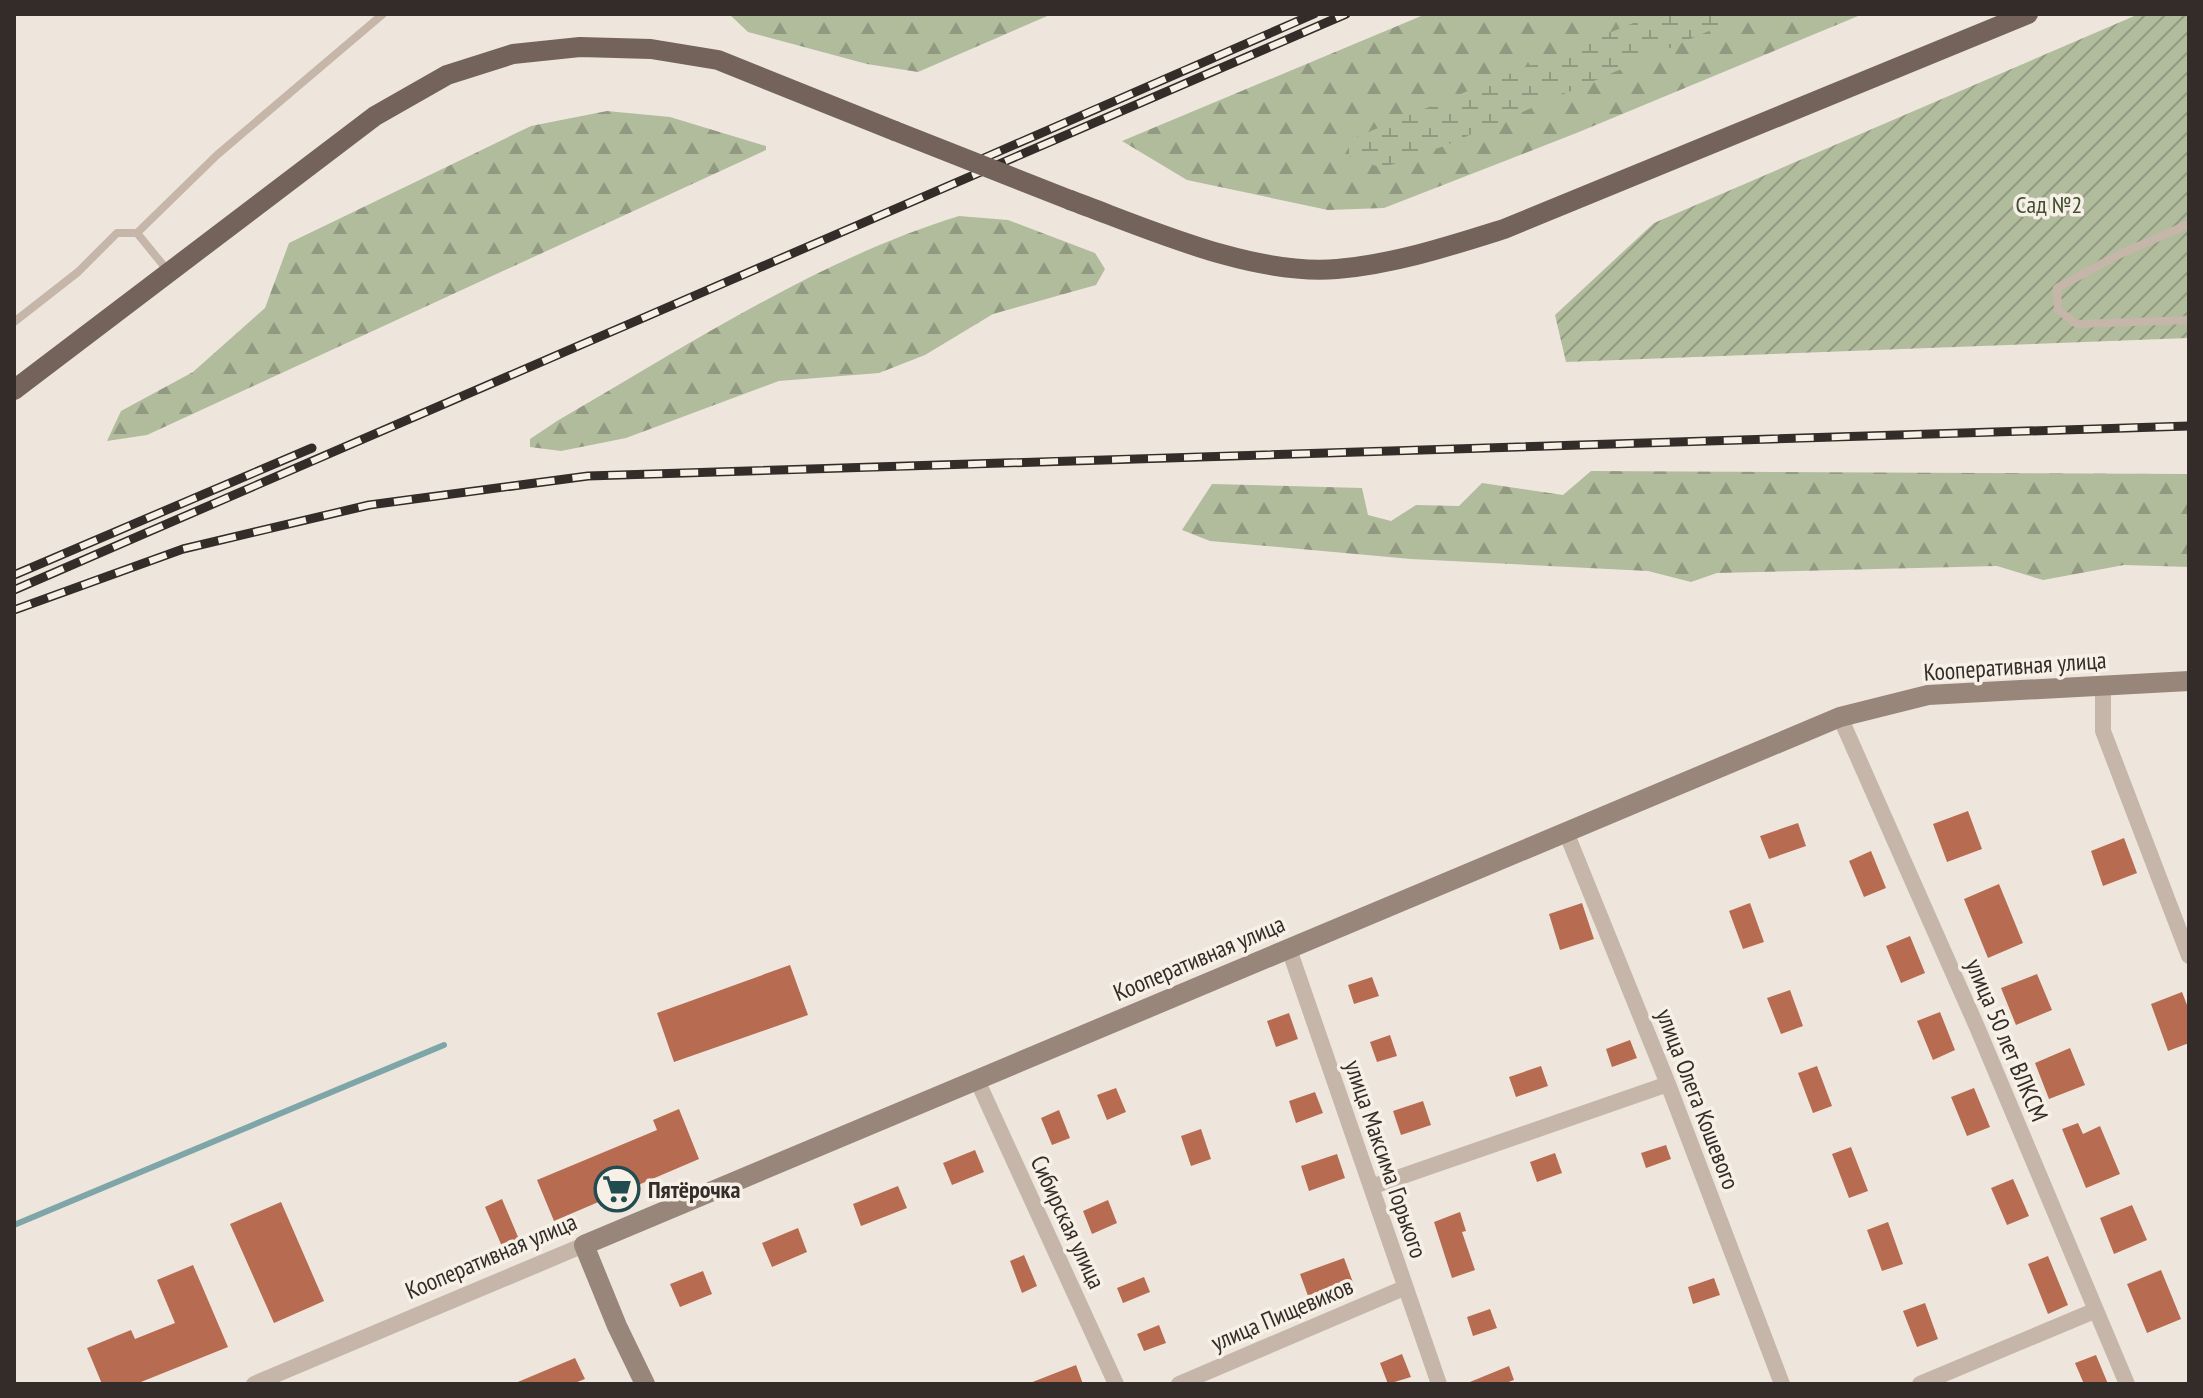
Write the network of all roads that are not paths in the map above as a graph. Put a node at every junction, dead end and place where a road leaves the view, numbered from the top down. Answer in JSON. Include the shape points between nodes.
{"nodes":[{"id":1,"x":383,"y":14,"type":"edge"},
{"id":2,"x":2028,"y":14,"type":"edge"},
{"id":3,"x":2189,"y":224,"type":"edge"},
{"id":4,"x":137,"y":233,"type":"junction"},
{"id":5,"x":169,"y":272,"type":"junction"},
{"id":6,"x":2189,"y":320,"type":"edge"},
{"id":7,"x":14,"y":322,"type":"edge"},
{"id":8,"x":14,"y":390,"type":"edge"},
{"id":9,"x":2189,"y":681,"type":"edge"},
{"id":10,"x":2103,"y":686,"type":"junction"},
{"id":11,"x":1840,"y":717,"type":"junction"},
{"id":12,"x":1566,"y":832,"type":"junction"},
{"id":13,"x":1289,"y":949,"type":"junction"},
{"id":14,"x":2189,"y":956,"type":"edge"},
{"id":15,"x":977,"y":1080,"type":"junction"},
{"id":16,"x":1668,"y":1084,"type":"junction"},
{"id":17,"x":1371,"y":1187,"type":"junction"},
{"id":18,"x":584,"y":1245,"type":"junction"},
{"id":19,"x":1404,"y":1288,"type":"junction"},
{"id":20,"x":2094,"y":1311,"type":"junction"},
{"id":21,"x":255,"y":1384,"type":"edge"},
{"id":22,"x":645,"y":1384,"type":"edge"},
{"id":23,"x":1116,"y":1384,"type":"edge"},
{"id":24,"x":1179,"y":1384,"type":"edge"},
{"id":25,"x":1439,"y":1384,"type":"edge"},
{"id":26,"x":1782,"y":1384,"type":"edge"},
{"id":27,"x":1920,"y":1384,"type":"edge"},
{"id":28,"x":2127,"y":1384,"type":"edge"}],
"edges":[{"from":1,"to":4,"type":"lane","via":[[217,155]]},
{"from":2,"to":5,"type":"main road","bridge":true,"via":[[1504,229],[1424,255],[1335,269],[1263,263],[1203,249],[718,60],[651,49],[580,47],[513,54],[447,75],[375,116]]},
{"from":3,"to":6,"type":"lane","via":[[2057,288],[2058,310],[2077,324]]},
{"from":4,"to":5,"type":"lane"},
{"from":4,"to":7,"type":"lane","via":[[117,233],[78,272]]},
{"from":5,"to":8,"type":"main road"},
{"from":9,"to":10,"type":"main road","name":"Кооперативная улица"},
{"from":10,"to":11,"type":"main road","name":"Кооперативная улица","via":[[1928,695]]},
{"from":10,"to":14,"type":"street","via":[[2103,731]]},
{"from":11,"to":12,"type":"main road","name":"Кооперативная улица"},
{"from":11,"to":20,"type":"street","name":"улица 50 лет ВЛКСМ","via":[[1977,1027]]},
{"from":12,"to":13,"type":"main road","name":"Кооперативная улица"},
{"from":12,"to":16,"type":"street","name":"улица Олега Кошевого"},
{"from":13,"to":15,"type":"main road","name":"Кооперативная улица"},
{"from":13,"to":17,"type":"street","name":"улица Максима Горького"},
{"from":15,"to":18,"type":"main road","name":"Кооперативная улица"},
{"from":15,"to":23,"type":"street","name":"Сибирская улица"},
{"from":16,"to":17,"type":"street"},
{"from":16,"to":26,"type":"street","name":"улица Олега Кошевого"},
{"from":17,"to":19,"type":"street","name":"улица Максима Горького"},
{"from":18,"to":21,"type":"street","name":"Кооперативная улица"},
{"from":18,"to":22,"type":"main road"},
{"from":19,"to":24,"type":"street","name":"улица Пищевиков"},
{"from":19,"to":25,"type":"street","name":"улица Максима Горького"},
{"from":20,"to":27,"type":"street"},
{"from":20,"to":28,"type":"street","name":"улица 50 лет ВЛКСМ"}]}
